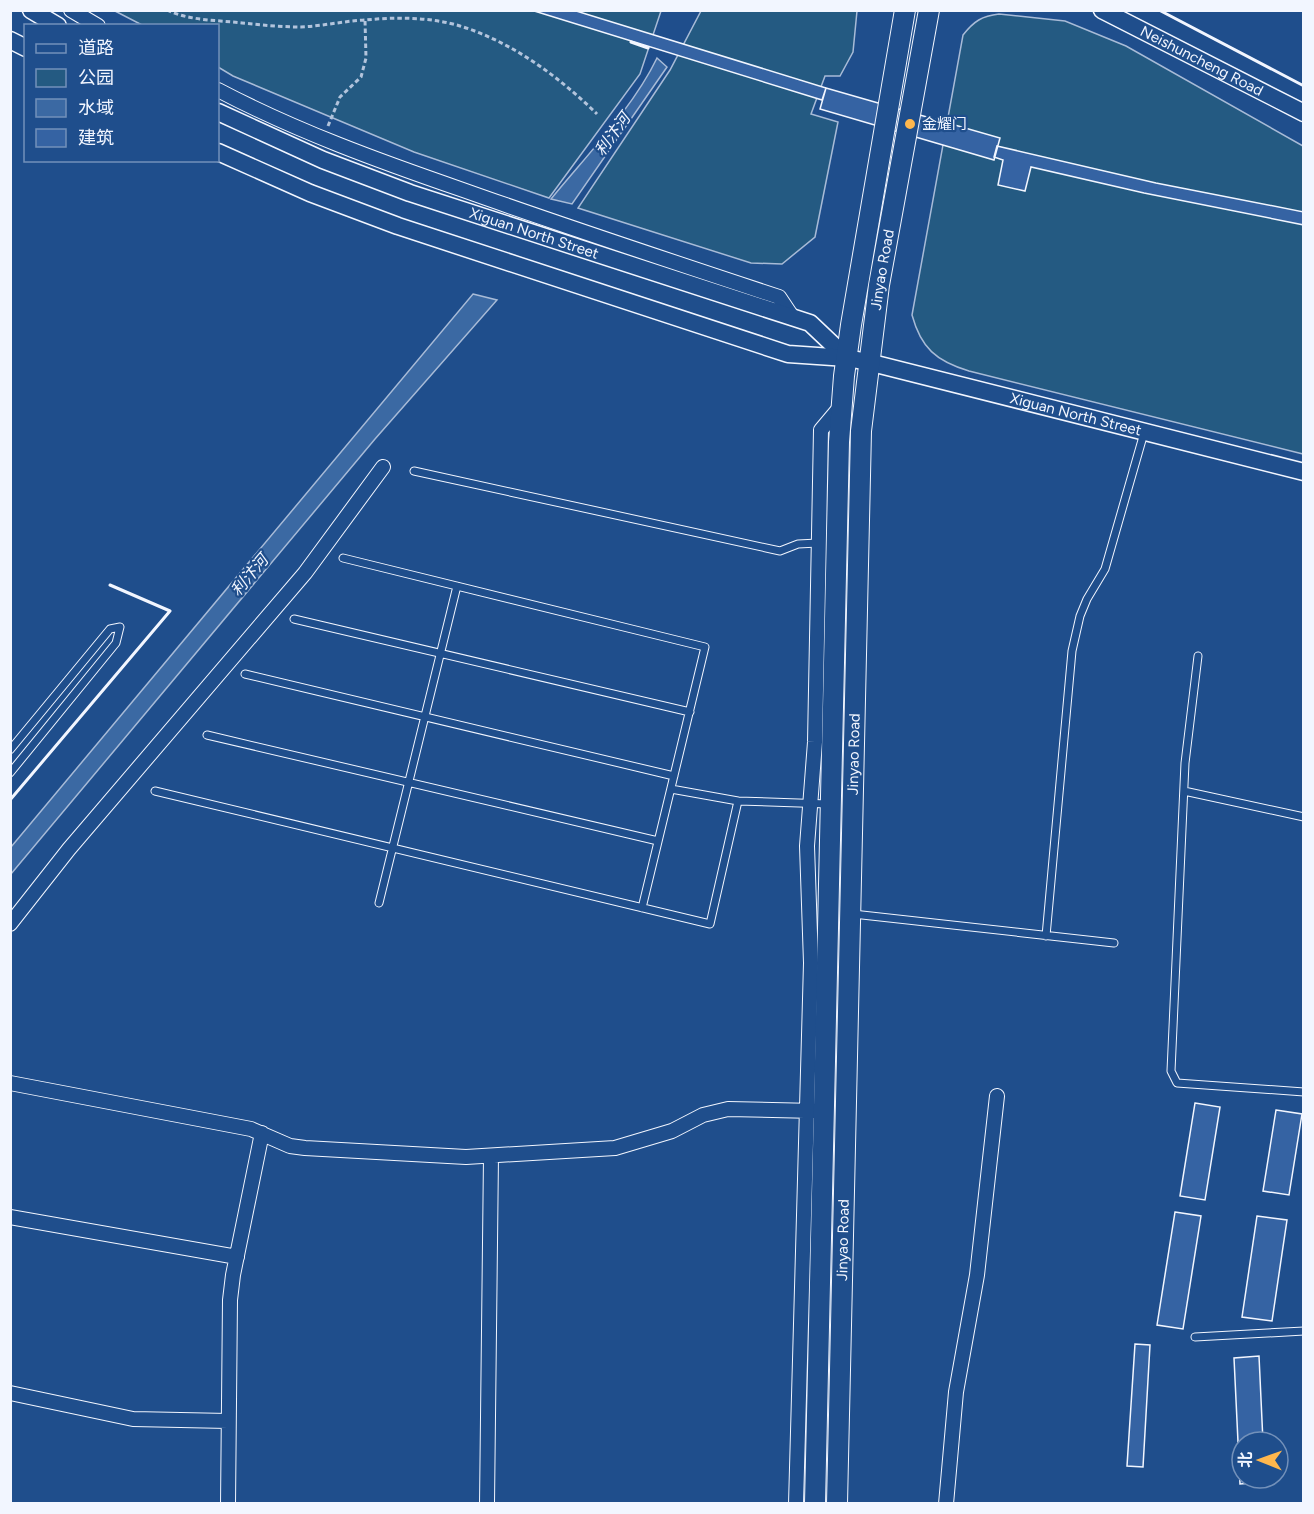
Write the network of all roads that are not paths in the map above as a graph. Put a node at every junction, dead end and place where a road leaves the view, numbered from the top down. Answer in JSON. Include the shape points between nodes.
{"nodes":[{"id":1,"x":31,"y":10,"type":"edge"},
{"id":2,"x":71,"y":10,"type":"edge"},
{"id":3,"x":905,"y":10,"type":"edge"},
{"id":4,"x":929,"y":10,"type":"edge"},
{"id":5,"x":1102,"y":10,"type":"edge"},
{"id":6,"x":55,"y":24,"type":"edge"},
{"id":7,"x":95,"y":24,"type":"edge"},
{"id":8,"x":10,"y":39,"type":"edge"},
{"id":9,"x":24,"y":47,"type":"edge"},
{"id":10,"x":219,"y":91,"type":"edge"},
{"id":11,"x":219,"y":113,"type":"edge"},
{"id":12,"x":1304,"y":113,"type":"edge"},
{"id":13,"x":219,"y":152,"type":"edge"},
{"id":14,"x":793,"y":318,"type":"junction"},
{"id":15,"x":847,"y":358,"type":"junction"},
{"id":16,"x":868,"y":363,"type":"junction"},
{"id":17,"x":842,"y":405,"type":"junction"},
{"id":18,"x":1144,"y":432,"type":"junction"},
{"id":19,"x":383,"y":466,"type":"dead end"},
{"id":20,"x":414,"y":471,"type":"dead end"},
{"id":21,"x":1304,"y":472,"type":"edge"},
{"id":22,"x":818,"y":543,"type":"junction"},
{"id":23,"x":343,"y":558,"type":"dead end"},
{"id":24,"x":457,"y":586,"type":"junction"},
{"id":25,"x":294,"y":619,"type":"dead end"},
{"id":26,"x":441,"y":653,"type":"junction"},
{"id":27,"x":1198,"y":656,"type":"dead end"},
{"id":28,"x":245,"y":674,"type":"dead end"},
{"id":29,"x":690,"y":712,"type":"junction"},
{"id":30,"x":425,"y":717,"type":"junction"},
{"id":31,"x":207,"y":735,"type":"dead end"},
{"id":32,"x":10,"y":750,"type":"edge"},
{"id":33,"x":10,"y":773,"type":"edge"},
{"id":34,"x":674,"y":776,"type":"junction"},
{"id":35,"x":409,"y":783,"type":"junction"},
{"id":36,"x":671,"y":789,"type":"junction"},
{"id":37,"x":155,"y":791,"type":"dead end"},
{"id":38,"x":1184,"y":791,"type":"junction"},
{"id":39,"x":738,"y":801,"type":"junction"},
{"id":40,"x":810,"y":803,"type":"junction"},
{"id":41,"x":830,"y":804,"type":"junction"},
{"id":42,"x":1304,"y":817,"type":"edge"},
{"id":43,"x":658,"y":841,"type":"junction"},
{"id":44,"x":393,"y":848,"type":"junction"},
{"id":45,"x":379,"y":903,"type":"dead end"},
{"id":46,"x":642,"y":908,"type":"junction"},
{"id":47,"x":850,"y":914,"type":"junction"},
{"id":48,"x":10,"y":924,"type":"edge"},
{"id":49,"x":1046,"y":936,"type":"junction"},
{"id":50,"x":1114,"y":943,"type":"dead end"},
{"id":51,"x":10,"y":1083,"type":"edge"},
{"id":52,"x":1304,"y":1092,"type":"edge"},
{"id":53,"x":997,"y":1096,"type":"dead end"},
{"id":54,"x":815,"y":1111,"type":"junction"},
{"id":55,"x":262,"y":1133,"type":"junction"},
{"id":56,"x":491,"y":1156,"type":"junction"},
{"id":57,"x":10,"y":1217,"type":"edge"},
{"id":58,"x":237,"y":1257,"type":"junction"},
{"id":59,"x":1304,"y":1331,"type":"edge"},
{"id":60,"x":1196,"y":1337,"type":"dead end"},
{"id":61,"x":10,"y":1393,"type":"edge"},
{"id":62,"x":228,"y":1421,"type":"junction"},
{"id":63,"x":228,"y":1503,"type":"edge"},
{"id":64,"x":487,"y":1503,"type":"edge"},
{"id":65,"x":796,"y":1503,"type":"edge"},
{"id":66,"x":815,"y":1503,"type":"edge"},
{"id":67,"x":837,"y":1503,"type":"edge"},
{"id":68,"x":946,"y":1503,"type":"edge"}],
"edges":[{"from":1,"to":6,"type":"street"},
{"from":2,"to":7,"type":"street"},
{"from":3,"to":15,"type":"main road","name":"Jinyao Road"},
{"from":4,"to":16,"type":"main road","name":"Jinyao Road"},
{"from":5,"to":12,"type":"street","name":"Neishuncheng Road"},
{"from":8,"to":9,"type":"street"},
{"from":10,"to":14,"type":"street","via":[[323,139],[526,213],[778,297]]},
{"from":11,"to":14,"type":"street","name":"Xiguan North Street","via":[[323,160],[410,193]]},
{"from":13,"to":15,"type":"street","name":"Xiguan North Street","via":[[310,193],[459,248],[788,354]]},
{"from":14,"to":15,"type":"street","name":"Xiguan North Street","via":[[810,323]]},
{"from":15,"to":16,"type":"street","name":"Xiguan North Street"},
{"from":15,"to":17,"type":"main road","name":"Jinyao Road"},
{"from":16,"to":18,"type":"street","name":"Xiguan North Street"},
{"from":16,"to":47,"type":"main road","name":"Jinyao Road","via":[[861,431]]},
{"from":17,"to":22,"type":"street","via":[[821,430]]},
{"from":17,"to":41,"type":"main road","name":"Jinyao Road"},
{"from":18,"to":21,"type":"street","name":"Xiguan North Street"},
{"from":18,"to":49,"type":"lane","via":[[1105,569],[1080,616],[1072,651]]},
{"from":19,"to":48,"type":"street","via":[[305,573],[69,849]]},
{"from":20,"to":22,"type":"lane","via":[[780,551],[798,544]]},
{"from":22,"to":40,"type":"street"},
{"from":23,"to":24,"type":"lane"},
{"from":24,"to":26,"type":"lane"},
{"from":24,"to":29,"type":"lane","via":[[705,647]]},
{"from":25,"to":26,"type":"lane"},
{"from":26,"to":29,"type":"lane"},
{"from":26,"to":30,"type":"lane"},
{"from":27,"to":38,"type":"lane"},
{"from":28,"to":30,"type":"lane"},
{"from":29,"to":34,"type":"lane"},
{"from":30,"to":34,"type":"lane"},
{"from":30,"to":35,"type":"lane"},
{"from":31,"to":35,"type":"lane"},
{"from":32,"to":33,"type":"lane","via":[[110,629],[120,627],[116,643]]},
{"from":34,"to":36,"type":"lane"},
{"from":35,"to":43,"type":"lane"},
{"from":35,"to":44,"type":"lane"},
{"from":36,"to":39,"type":"lane"},
{"from":36,"to":43,"type":"lane"},
{"from":37,"to":44,"type":"lane"},
{"from":38,"to":42,"type":"lane"},
{"from":38,"to":52,"type":"lane","via":[[1171,1071],[1177,1083]]},
{"from":39,"to":40,"type":"lane"},
{"from":39,"to":46,"type":"lane","via":[[710,924]]},
{"from":40,"to":41,"type":"lane"},
{"from":40,"to":54,"type":"street","via":[[807,846]]},
{"from":41,"to":54,"type":"main road","name":"Jinyao Road"},
{"from":43,"to":46,"type":"lane"},
{"from":44,"to":45,"type":"lane"},
{"from":44,"to":46,"type":"lane"},
{"from":47,"to":49,"type":"lane"},
{"from":47,"to":67,"type":"main road","name":"Jinyao Road"},
{"from":49,"to":50,"type":"lane"},
{"from":51,"to":55,"type":"street"},
{"from":53,"to":68,"type":"street","via":[[977,1275],[956,1392]]},
{"from":54,"to":56,"type":"street","via":[[728,1109],[615,1148]]},
{"from":54,"to":65,"type":"street"},
{"from":54,"to":66,"type":"main road","name":"Jinyao Road"},
{"from":55,"to":56,"type":"street","via":[[290,1146],[305,1148]]},
{"from":55,"to":58,"type":"street"},
{"from":56,"to":64,"type":"street"},
{"from":57,"to":58,"type":"street"},
{"from":58,"to":62,"type":"street","via":[[230,1300]]},
{"from":59,"to":60,"type":"lane"},
{"from":61,"to":62,"type":"street","via":[[133,1419]]},
{"from":62,"to":63,"type":"street"}]}
